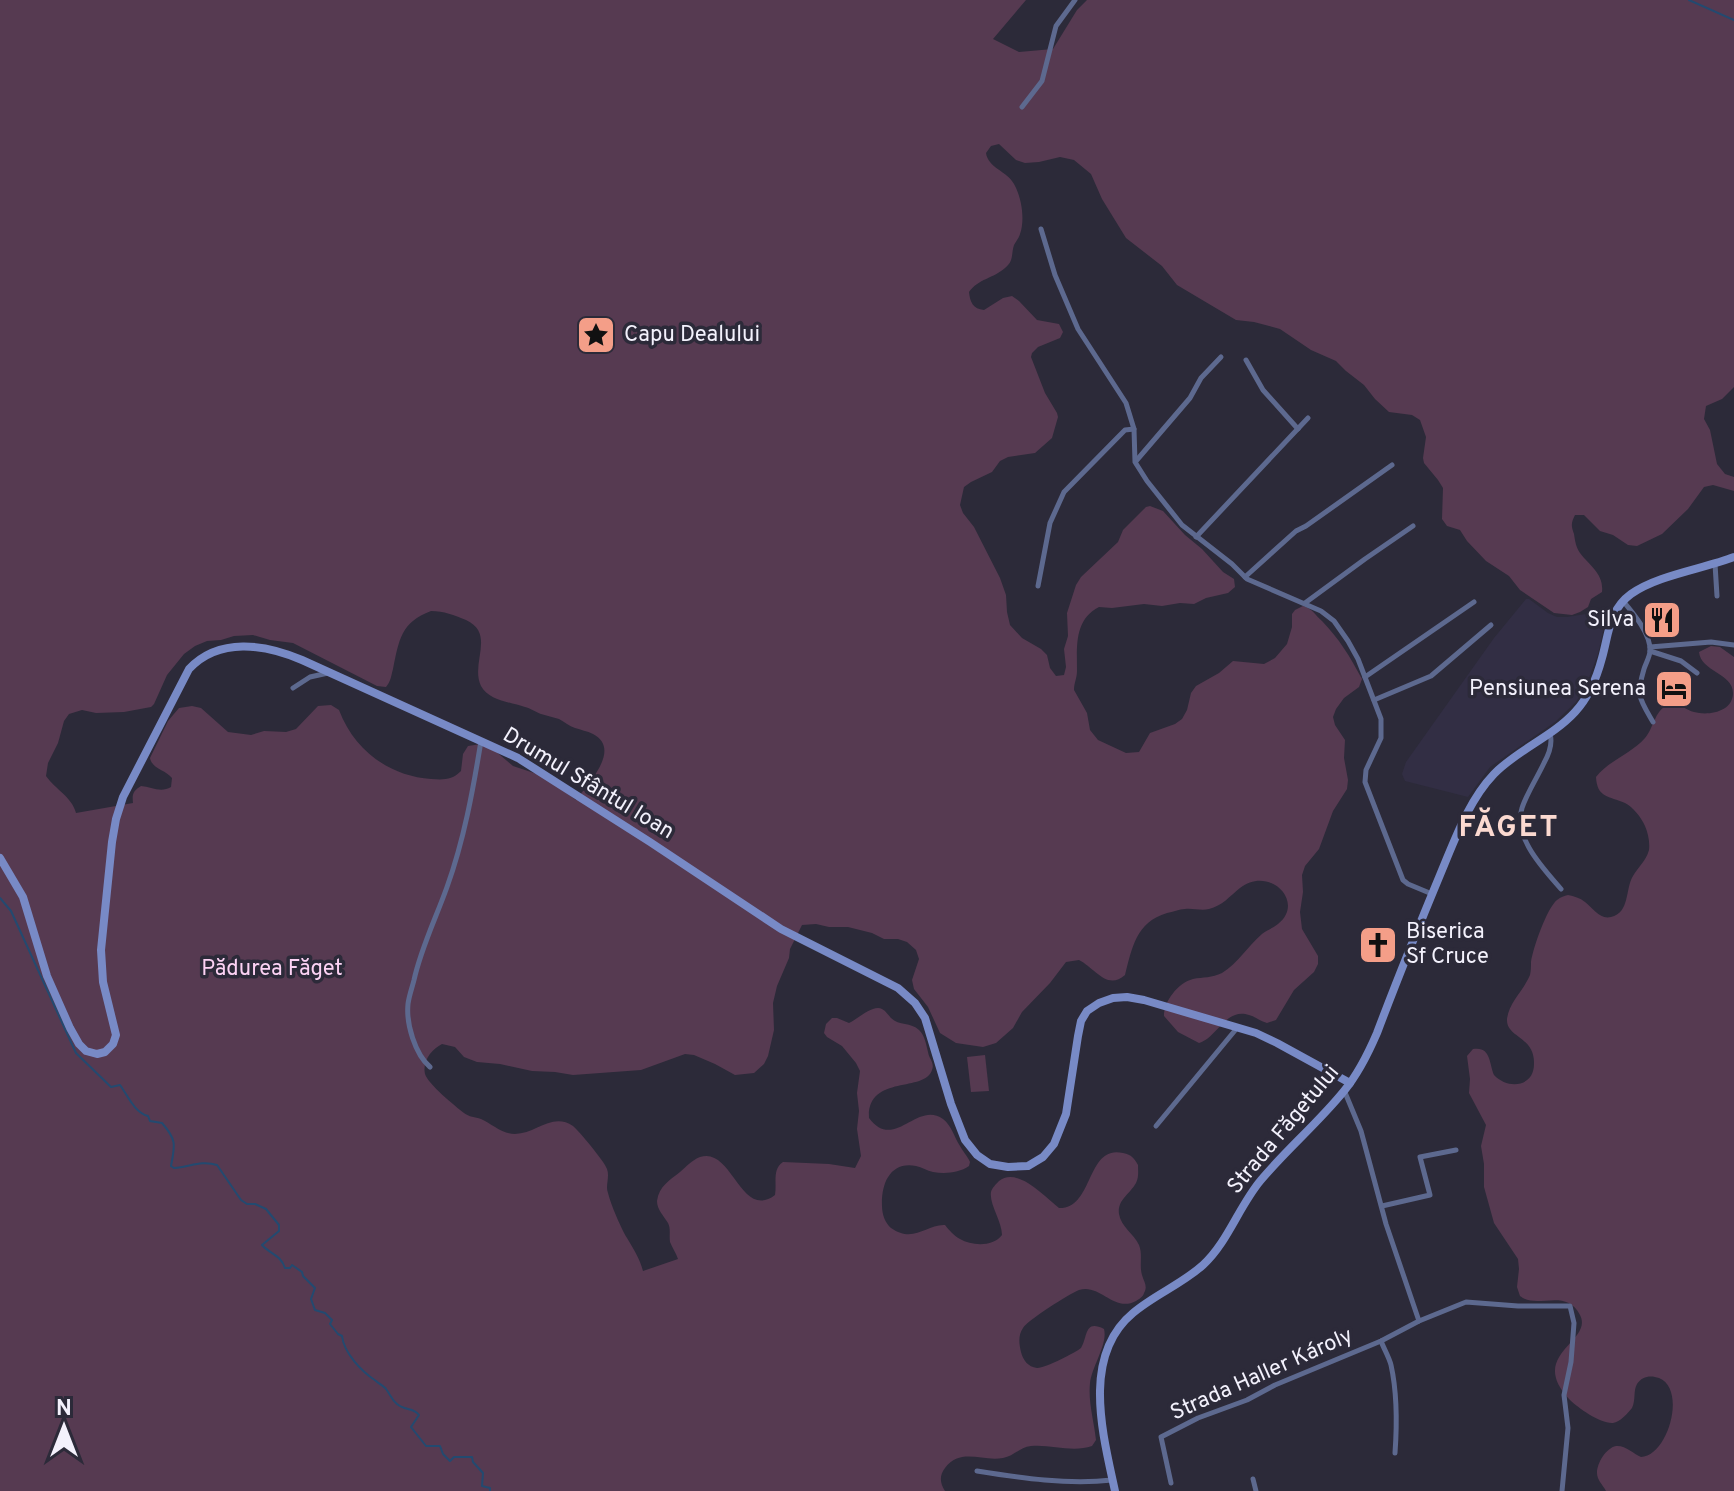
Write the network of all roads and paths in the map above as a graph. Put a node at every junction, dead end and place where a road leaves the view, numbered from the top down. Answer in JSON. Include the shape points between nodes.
{"nodes":[{"id":1,"x":1075,"y":0,"type":"edge"},
{"id":2,"x":1022,"y":107,"type":"dead end"},
{"id":3,"x":1041,"y":229,"type":"dead end"},
{"id":4,"x":1221,"y":357,"type":"dead end"},
{"id":5,"x":1246,"y":360,"type":"dead end"},
{"id":6,"x":1308,"y":418,"type":"dead end"},
{"id":7,"x":1134,"y":429,"type":"junction"},
{"id":8,"x":1298,"y":429,"type":"junction"},
{"id":9,"x":1135,"y":462,"type":"junction"},
{"id":10,"x":1392,"y":465,"type":"dead end"},
{"id":11,"x":1413,"y":526,"type":"dead end"},
{"id":12,"x":1196,"y":537,"type":"junction"},
{"id":13,"x":1734,"y":557,"type":"edge"},
{"id":14,"x":1715,"y":564,"type":"junction"},
{"id":15,"x":1245,"y":577,"type":"junction"},
{"id":16,"x":1038,"y":586,"type":"dead end"},
{"id":17,"x":1717,"y":596,"type":"dead end"},
{"id":18,"x":1623,"y":601,"type":"junction"},
{"id":19,"x":1474,"y":602,"type":"dead end"},
{"id":20,"x":1305,"y":603,"type":"junction"},
{"id":21,"x":1491,"y":625,"type":"dead end"},
{"id":22,"x":1734,"y":645,"type":"edge"},
{"id":23,"x":1650,"y":649,"type":"junction"},
{"id":24,"x":329,"y":673,"type":"junction"},
{"id":25,"x":1697,"y":673,"type":"dead end"},
{"id":26,"x":1365,"y":677,"type":"junction"},
{"id":27,"x":293,"y":688,"type":"dead end"},
{"id":28,"x":1374,"y":700,"type":"junction"},
{"id":29,"x":1653,"y":722,"type":"dead end"},
{"id":30,"x":1550,"y":733,"type":"junction"},
{"id":31,"x":481,"y":741,"type":"junction"},
{"id":32,"x":0,"y":858,"type":"edge"},
{"id":33,"x":1561,"y":889,"type":"dead end"},
{"id":34,"x":1432,"y":894,"type":"junction"},
{"id":35,"x":1238,"y":1027,"type":"junction"},
{"id":36,"x":430,"y":1067,"type":"dead end"},
{"id":37,"x":1347,"y":1087,"type":"junction"},
{"id":38,"x":1156,"y":1126,"type":"dead end"},
{"id":39,"x":1456,"y":1150,"type":"dead end"},
{"id":40,"x":1382,"y":1206,"type":"junction"},
{"id":41,"x":1419,"y":1321,"type":"junction"},
{"id":42,"x":1381,"y":1341,"type":"junction"},
{"id":43,"x":1395,"y":1453,"type":"dead end"},
{"id":44,"x":977,"y":1471,"type":"dead end"},
{"id":45,"x":1253,"y":1479,"type":"dead end"},
{"id":46,"x":1112,"y":1480,"type":"junction"},
{"id":47,"x":1171,"y":1483,"type":"dead end"},
{"id":48,"x":1115,"y":1491,"type":"edge"},
{"id":49,"x":1256,"y":1491,"type":"edge"},
{"id":50,"x":1562,"y":1491,"type":"edge"}],
"edges":[{"from":1,"to":2,"type":"street","via":[[1056,26],[1042,81]]},
{"from":3,"to":7,"type":"street","via":[[1078,329],[1126,403]]},
{"from":4,"to":9,"type":"street"},
{"from":5,"to":8,"type":"street","via":[[1263,390]]},
{"from":6,"to":8,"type":"street"},
{"from":7,"to":9,"type":"street"},
{"from":7,"to":16,"type":"street","via":[[1125,430],[1064,492],[1050,523]]},
{"from":8,"to":12,"type":"street"},
{"from":9,"to":12,"type":"street"},
{"from":10,"to":15,"type":"street","via":[[1296,531]]},
{"from":11,"to":20,"type":"street"},
{"from":12,"to":15,"type":"street"},
{"from":13,"to":14,"type":"main road"},
{"from":14,"to":17,"type":"street"},
{"from":14,"to":18,"type":"main road","via":[[1651,584]]},
{"from":15,"to":20,"type":"street"},
{"from":18,"to":23,"type":"street","via":[[1640,621]]},
{"from":18,"to":30,"type":"main road","name":"Strada Făgetului","via":[[1613,615],[1590,690],[1575,712]]},
{"from":19,"to":26,"type":"street"},
{"from":20,"to":26,"type":"street","via":[[1334,621]]},
{"from":21,"to":28,"type":"street","via":[[1431,676]]},
{"from":22,"to":23,"type":"street","via":[[1711,642]]},
{"from":23,"to":25,"type":"street"},
{"from":23,"to":29,"type":"street","via":[[1638,689]]},
{"from":24,"to":27,"type":"street"},
{"from":24,"to":31,"type":"main road","name":"Drumul Sfântul Ioan"},
{"from":24,"to":32,"type":"main road","name":"Drumul Sfântul Ioan","via":[[279,651],[239,647],[212,652],[185,675],[116,819],[101,956],[116,1035],[105,1052],[86,1051],[70,1028],[47,976],[23,897]]},
{"from":26,"to":28,"type":"street"},
{"from":28,"to":34,"type":"street","via":[[1381,738],[1365,782],[1403,880]]},
{"from":30,"to":33,"type":"street","via":[[1549,755],[1521,818],[1536,860]]},
{"from":30,"to":34,"type":"main road","name":"Strada Făgetului","via":[[1500,768],[1483,788]]},
{"from":31,"to":35,"type":"main road","name":"Drumul Sfântul Ioan","via":[[518,758],[781,929],[907,995],[925,1018],[962,1134],[972,1151],[990,1164],[1028,1166],[1054,1144],[1066,1114],[1081,1021],[1099,1003],[1133,997]]},
{"from":31,"to":36,"type":"street","via":[[448,885],[408,1001],[414,1040]]},
{"from":34,"to":37,"type":"main road","name":"Strada Făgetului","via":[[1370,1049]]},
{"from":35,"to":37,"type":"main road","name":"Drumul Sfântul Ioan","via":[[1267,1038]]},
{"from":35,"to":38,"type":"street"},
{"from":37,"to":40,"type":"street"},
{"from":37,"to":46,"type":"main road","name":"Strada Făgetului","via":[[1261,1180],[1203,1265],[1131,1314],[1111,1341],[1104,1359],[1100,1412]]},
{"from":39,"to":40,"type":"street","via":[[1420,1157],[1430,1195]]},
{"from":40,"to":41,"type":"street"},
{"from":41,"to":42,"type":"street","name":"Strada Haller Károly"},
{"from":41,"to":50,"type":"street","name":"Strada Haller Károly","via":[[1466,1302],[1570,1306],[1574,1323],[1564,1395],[1568,1428]]},
{"from":42,"to":43,"type":"street","via":[[1391,1364]]},
{"from":42,"to":47,"type":"street","name":"Strada Haller Károly","via":[[1161,1437]]},
{"from":44,"to":46,"type":"street"},
{"from":45,"to":49,"type":"street"},
{"from":46,"to":48,"type":"main road","name":"Strada Făgetului"}]}
